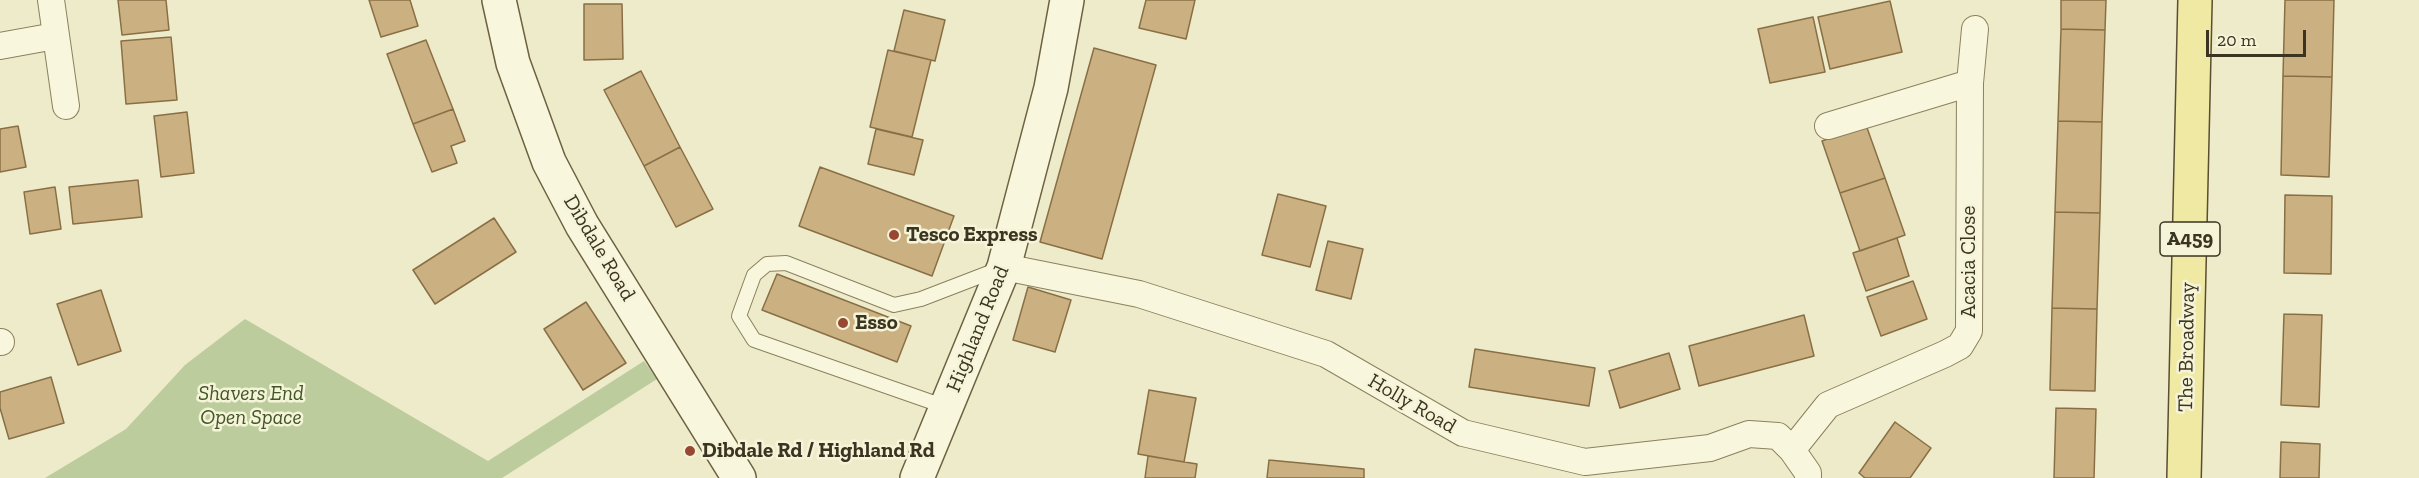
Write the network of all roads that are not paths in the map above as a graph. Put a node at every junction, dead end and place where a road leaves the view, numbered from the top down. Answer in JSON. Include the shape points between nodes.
{"nodes":[{"id":1,"x":51,"y":0,"type":"edge"},
{"id":2,"x":499,"y":0,"type":"edge"},
{"id":3,"x":1067,"y":0,"type":"edge"},
{"id":4,"x":2195,"y":0,"type":"edge"},
{"id":5,"x":1975,"y":28,"type":"dead end"},
{"id":6,"x":55,"y":36,"type":"junction"},
{"id":7,"x":0,"y":46,"type":"edge"},
{"id":8,"x":1970,"y":83,"type":"junction"},
{"id":9,"x":66,"y":106,"type":"dead end"},
{"id":10,"x":1828,"y":126,"type":"dead end"},
{"id":11,"x":1004,"y":267,"type":"junction"},
{"id":12,"x":946,"y":407,"type":"junction"},
{"id":13,"x":1792,"y":450,"type":"junction"},
{"id":14,"x":739,"y":478,"type":"edge"},
{"id":15,"x":917,"y":478,"type":"edge"},
{"id":16,"x":1808,"y":478,"type":"edge"},
{"id":17,"x":2184,"y":478,"type":"edge"}],
"edges":[{"from":1,"to":6,"type":"street"},
{"from":2,"to":14,"type":"street","name":"Dibdale Road","via":[[513,63],[549,162],[582,225]]},
{"from":3,"to":11,"type":"street","name":"Highland Road","via":[[1051,88]]},
{"from":4,"to":17,"type":"main road","name":"The Broadway","number":"A459"},
{"from":5,"to":8,"type":"street","name":"Acacia Close"},
{"from":6,"to":7,"type":"street"},
{"from":6,"to":9,"type":"street"},
{"from":8,"to":10,"type":"street"},
{"from":8,"to":13,"type":"street","name":"Acacia Close","via":[[1969,331],[1959,345],[1945,354],[1828,405]]},
{"from":11,"to":12,"type":"street","name":"Highland Road"},
{"from":11,"to":12,"type":"lane","via":[[921,299],[894,305],[786,263],[767,264],[754,275],[739,316],[754,340]]},
{"from":11,"to":13,"type":"street","name":"Holly Road","via":[[1139,294],[1326,354],[1463,433],[1560,457],[1585,462],[1710,448],[1749,434],[1778,436]]},
{"from":12,"to":15,"type":"street","name":"Highland Road"},
{"from":13,"to":16,"type":"street","name":"Holly Road","via":[[1809,473]]}]}
